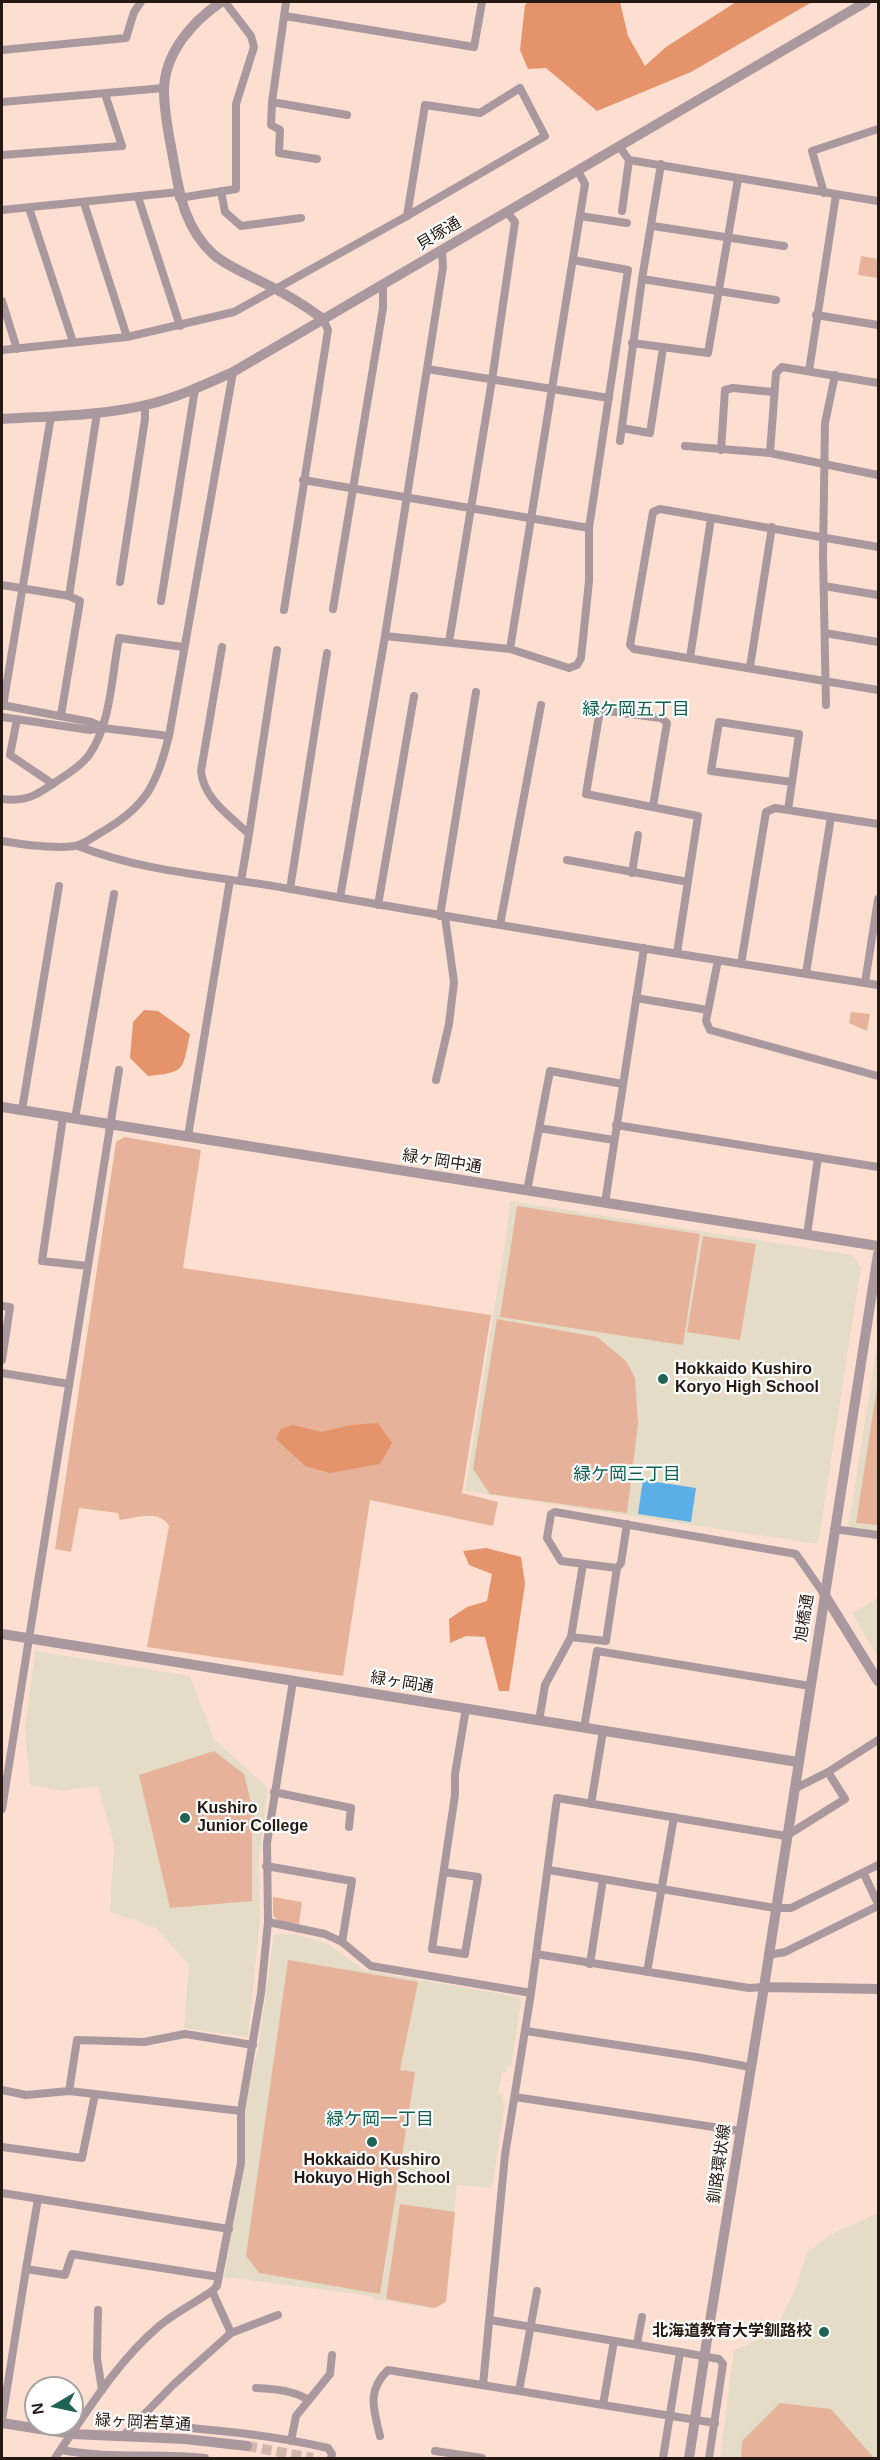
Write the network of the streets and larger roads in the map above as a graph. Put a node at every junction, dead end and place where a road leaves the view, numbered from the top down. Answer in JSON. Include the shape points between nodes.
{"nodes":[{"id":1,"x":141,"y":2,"type":"edge"},
{"id":2,"x":223,"y":2,"type":"edge"},
{"id":3,"x":286,"y":2,"type":"edge"},
{"id":4,"x":482,"y":2,"type":"edge"},
{"id":5,"x":866,"y":2,"type":"edge"},
{"id":6,"x":285,"y":16,"type":"junction"},
{"id":7,"x":2,"y":50,"type":"edge"},
{"id":8,"x":164,"y":88,"type":"junction"},
{"id":9,"x":105,"y":94,"type":"junction"},
{"id":10,"x":2,"y":102,"type":"edge"},
{"id":11,"x":272,"y":102,"type":"junction"},
{"id":12,"x":347,"y":115,"type":"dead end"},
{"id":13,"x":879,"y":129,"type":"edge"},
{"id":14,"x":619,"y":146,"type":"junction"},
{"id":15,"x":2,"y":155,"type":"edge"},
{"id":16,"x":317,"y":159,"type":"dead end"},
{"id":17,"x":629,"y":160,"type":"junction"},
{"id":18,"x":661,"y":165,"type":"junction"},
{"id":19,"x":578,"y":171,"type":"junction"},
{"id":20,"x":738,"y":179,"type":"junction"},
{"id":21,"x":221,"y":191,"type":"junction"},
{"id":22,"x":824,"y":193,"type":"junction"},
{"id":23,"x":179,"y":195,"type":"junction"},
{"id":24,"x":836,"y":195,"type":"junction"},
{"id":25,"x":138,"y":198,"type":"junction"},
{"id":26,"x":879,"y":201,"type":"edge"},
{"id":27,"x":84,"y":203,"type":"junction"},
{"id":28,"x":29,"y":208,"type":"junction"},
{"id":29,"x":2,"y":210,"type":"edge"},
{"id":30,"x":622,"y":211,"type":"dead end"},
{"id":31,"x":507,"y":212,"type":"junction"},
{"id":32,"x":407,"y":216,"type":"junction"},
{"id":33,"x":580,"y":216,"type":"junction"},
{"id":34,"x":301,"y":218,"type":"dead end"},
{"id":35,"x":627,"y":223,"type":"dead end"},
{"id":36,"x":652,"y":225,"type":"junction"},
{"id":37,"x":728,"y":238,"type":"junction"},
{"id":38,"x":784,"y":246,"type":"dead end"},
{"id":39,"x":442,"y":251,"type":"junction"},
{"id":40,"x":573,"y":260,"type":"junction"},
{"id":41,"x":642,"y":279,"type":"junction"},
{"id":42,"x":383,"y":285,"type":"junction"},
{"id":43,"x":276,"y":289,"type":"junction"},
{"id":44,"x":718,"y":290,"type":"junction"},
{"id":45,"x":776,"y":300,"type":"dead end"},
{"id":46,"x":2,"y":302,"type":"edge"},
{"id":47,"x":816,"y":315,"type":"junction"},
{"id":48,"x":323,"y":319,"type":"junction"},
{"id":49,"x":879,"y":325,"type":"edge"},
{"id":50,"x":180,"y":326,"type":"junction"},
{"id":51,"x":128,"y":337,"type":"junction"},
{"id":52,"x":73,"y":342,"type":"junction"},
{"id":53,"x":632,"y":343,"type":"junction"},
{"id":54,"x":663,"y":348,"type":"junction"},
{"id":55,"x":17,"y":349,"type":"junction"},
{"id":56,"x":2,"y":350,"type":"edge"},
{"id":57,"x":427,"y":369,"type":"junction"},
{"id":58,"x":809,"y":371,"type":"junction"},
{"id":59,"x":233,"y":372,"type":"junction"},
{"id":60,"x":835,"y":375,"type":"junction"},
{"id":61,"x":492,"y":380,"type":"junction"},
{"id":62,"x":879,"y":383,"type":"edge"},
{"id":63,"x":195,"y":389,"type":"junction"},
{"id":64,"x":552,"y":389,"type":"junction"},
{"id":65,"x":773,"y":392,"type":"junction"},
{"id":66,"x":609,"y":398,"type":"junction"},
{"id":67,"x":145,"y":405,"type":"junction"},
{"id":68,"x":97,"y":413,"type":"junction"},
{"id":69,"x":51,"y":416,"type":"junction"},
{"id":70,"x":2,"y":419,"type":"edge"},
{"id":71,"x":622,"y":428,"type":"junction"},
{"id":72,"x":621,"y":441,"type":"dead end"},
{"id":73,"x":685,"y":446,"type":"dead end"},
{"id":74,"x":721,"y":450,"type":"junction"},
{"id":75,"x":770,"y":453,"type":"junction"},
{"id":76,"x":825,"y":463,"type":"junction"},
{"id":77,"x":879,"y":475,"type":"edge"},
{"id":78,"x":303,"y":480,"type":"junction"},
{"id":79,"x":353,"y":489,"type":"junction"},
{"id":80,"x":405,"y":498,"type":"junction"},
{"id":81,"x":471,"y":508,"type":"junction"},
{"id":82,"x":711,"y":518,"type":"junction"},
{"id":83,"x":532,"y":519,"type":"junction"},
{"id":84,"x":772,"y":527,"type":"junction"},
{"id":85,"x":589,"y":528,"type":"junction"},
{"id":86,"x":823,"y":536,"type":"junction"},
{"id":87,"x":879,"y":548,"type":"edge"},
{"id":88,"x":120,"y":582,"type":"dead end"},
{"id":89,"x":2,"y":585,"type":"edge"},
{"id":90,"x":824,"y":586,"type":"junction"},
{"id":91,"x":24,"y":589,"type":"junction"},
{"id":92,"x":879,"y":595,"type":"edge"},
{"id":93,"x":69,"y":596,"type":"junction"},
{"id":94,"x":161,"y":601,"type":"dead end"},
{"id":95,"x":333,"y":609,"type":"dead end"},
{"id":96,"x":284,"y":610,"type":"dead end"},
{"id":97,"x":825,"y":633,"type":"junction"},
{"id":98,"x":385,"y":636,"type":"junction"},
{"id":99,"x":448,"y":642,"type":"junction"},
{"id":100,"x":879,"y":642,"type":"edge"},
{"id":101,"x":183,"y":647,"type":"junction"},
{"id":102,"x":222,"y":647,"type":"dead end"},
{"id":103,"x":510,"y":649,"type":"junction"},
{"id":104,"x":277,"y":650,"type":"dead end"},
{"id":105,"x":327,"y":652,"type":"dead end"},
{"id":106,"x":690,"y":658,"type":"junction"},
{"id":107,"x":750,"y":667,"type":"junction"},
{"id":108,"x":826,"y":680,"type":"junction"},
{"id":109,"x":879,"y":690,"type":"edge"},
{"id":110,"x":476,"y":692,"type":"dead end"},
{"id":111,"x":414,"y":696,"type":"dead end"},
{"id":112,"x":541,"y":705,"type":"dead end"},
{"id":113,"x":826,"y":705,"type":"dead end"},
{"id":114,"x":2,"y":706,"type":"edge"},
{"id":115,"x":61,"y":716,"type":"junction"},
{"id":116,"x":2,"y":717,"type":"edge"},
{"id":117,"x":17,"y":720,"type":"junction"},
{"id":118,"x":103,"y":728,"type":"junction"},
{"id":119,"x":169,"y":736,"type":"junction"},
{"id":120,"x":792,"y":782,"type":"junction"},
{"id":121,"x":53,"y":784,"type":"junction"},
{"id":122,"x":2,"y":799,"type":"edge"},
{"id":123,"x":652,"y":806,"type":"junction"},
{"id":124,"x":788,"y":810,"type":"junction"},
{"id":125,"x":831,"y":817,"type":"junction"},
{"id":126,"x":879,"y":824,"type":"edge"},
{"id":127,"x":249,"y":834,"type":"junction"},
{"id":128,"x":639,"y":836,"type":"dead end"},
{"id":129,"x":2,"y":841,"type":"edge"},
{"id":130,"x":78,"y":846,"type":"junction"},
{"id":131,"x":567,"y":860,"type":"dead end"},
{"id":132,"x":632,"y":873,"type":"junction"},
{"id":133,"x":230,"y":880,"type":"junction"},
{"id":134,"x":241,"y":881,"type":"junction"},
{"id":135,"x":688,"y":882,"type":"junction"},
{"id":136,"x":59,"y":886,"type":"dead end"},
{"id":137,"x":290,"y":889,"type":"junction"},
{"id":138,"x":114,"y":894,"type":"dead end"},
{"id":139,"x":340,"y":898,"type":"junction"},
{"id":140,"x":879,"y":899,"type":"edge"},
{"id":141,"x":378,"y":905,"type":"junction"},
{"id":142,"x":443,"y":917,"type":"junction"},
{"id":143,"x":500,"y":925,"type":"junction"},
{"id":144,"x":644,"y":948,"type":"junction"},
{"id":145,"x":677,"y":953,"type":"junction"},
{"id":146,"x":718,"y":960,"type":"junction"},
{"id":147,"x":741,"y":964,"type":"junction"},
{"id":148,"x":806,"y":973,"type":"junction"},
{"id":149,"x":865,"y":983,"type":"junction"},
{"id":150,"x":879,"y":985,"type":"edge"},
{"id":151,"x":636,"y":998,"type":"junction"},
{"id":152,"x":708,"y":1010,"type":"junction"},
{"id":153,"x":119,"y":1070,"type":"dead end"},
{"id":154,"x":879,"y":1076,"type":"edge"},
{"id":155,"x":436,"y":1080,"type":"dead end"},
{"id":156,"x":623,"y":1084,"type":"junction"},
{"id":157,"x":2,"y":1107,"type":"edge"},
{"id":158,"x":22,"y":1110,"type":"junction"},
{"id":159,"x":69,"y":1118,"type":"junction"},
{"id":160,"x":111,"y":1125,"type":"junction"},
{"id":161,"x":616,"y":1125,"type":"junction"},
{"id":162,"x":539,"y":1128,"type":"junction"},
{"id":163,"x":188,"y":1136,"type":"junction"},
{"id":164,"x":614,"y":1140,"type":"junction"},
{"id":165,"x":818,"y":1157,"type":"junction"},
{"id":166,"x":879,"y":1167,"type":"edge"},
{"id":167,"x":527,"y":1191,"type":"junction"},
{"id":168,"x":605,"y":1203,"type":"junction"},
{"id":169,"x":807,"y":1235,"type":"junction"},
{"id":170,"x":879,"y":1246,"type":"edge"},
{"id":171,"x":879,"y":1254,"type":"edge"},
{"id":172,"x":88,"y":1266,"type":"junction"},
{"id":173,"x":877,"y":1274,"type":"edge"},
{"id":174,"x":2,"y":1306,"type":"edge"},
{"id":175,"x":2,"y":1360,"type":"edge"},
{"id":176,"x":2,"y":1373,"type":"edge"},
{"id":177,"x":69,"y":1384,"type":"junction"},
{"id":178,"x":627,"y":1524,"type":"junction"},
{"id":179,"x":834,"y":1529,"type":"junction"},
{"id":180,"x":879,"y":1535,"type":"edge"},
{"id":181,"x":583,"y":1564,"type":"junction"},
{"id":182,"x":617,"y":1568,"type":"junction"},
{"id":183,"x":824,"y":1594,"type":"junction"},
{"id":184,"x":2,"y":1634,"type":"edge"},
{"id":185,"x":571,"y":1637,"type":"junction"},
{"id":186,"x":28,"y":1638,"type":"junction"},
{"id":187,"x":293,"y":1681,"type":"junction"},
{"id":188,"x":879,"y":1681,"type":"edge"},
{"id":189,"x":810,"y":1686,"type":"junction"},
{"id":190,"x":466,"y":1708,"type":"junction"},
{"id":191,"x":539,"y":1721,"type":"junction"},
{"id":192,"x":584,"y":1728,"type":"junction"},
{"id":193,"x":603,"y":1731,"type":"junction"},
{"id":194,"x":879,"y":1740,"type":"edge"},
{"id":195,"x":6,"y":1749,"type":"edge"},
{"id":196,"x":798,"y":1762,"type":"junction"},
{"id":197,"x":828,"y":1772,"type":"junction"},
{"id":198,"x":794,"y":1789,"type":"junction"},
{"id":199,"x":274,"y":1792,"type":"junction"},
{"id":200,"x":3,"y":1794,"type":"edge"},
{"id":201,"x":591,"y":1804,"type":"junction"},
{"id":202,"x":2,"y":1809,"type":"edge"},
{"id":203,"x":674,"y":1817,"type":"junction"},
{"id":204,"x":349,"y":1827,"type":"dead end"},
{"id":205,"x":786,"y":1836,"type":"junction"},
{"id":206,"x":879,"y":1865,"type":"edge"},
{"id":207,"x":266,"y":1866,"type":"junction"},
{"id":208,"x":549,"y":1870,"type":"junction"},
{"id":209,"x":444,"y":1872,"type":"junction"},
{"id":210,"x":864,"y":1874,"type":"junction"},
{"id":211,"x":603,"y":1879,"type":"junction"},
{"id":212,"x":661,"y":1888,"type":"junction"},
{"id":213,"x":879,"y":1905,"type":"edge"},
{"id":214,"x":776,"y":1908,"type":"junction"},
{"id":215,"x":268,"y":1922,"type":"junction"},
{"id":216,"x":342,"y":1942,"type":"junction"},
{"id":217,"x":536,"y":1954,"type":"junction"},
{"id":218,"x":768,"y":1955,"type":"junction"},
{"id":219,"x":590,"y":1964,"type":"junction"},
{"id":220,"x":647,"y":1972,"type":"junction"},
{"id":221,"x":764,"y":1987,"type":"junction"},
{"id":222,"x":879,"y":1989,"type":"edge"},
{"id":223,"x":531,"y":1993,"type":"junction"},
{"id":224,"x":526,"y":2031,"type":"junction"},
{"id":225,"x":252,"y":2045,"type":"junction"},
{"id":226,"x":750,"y":2067,"type":"junction"},
{"id":227,"x":2,"y":2090,"type":"edge"},
{"id":228,"x":69,"y":2091,"type":"junction"},
{"id":229,"x":95,"y":2094,"type":"junction"},
{"id":230,"x":515,"y":2097,"type":"junction"},
{"id":231,"x":241,"y":2111,"type":"junction"},
{"id":232,"x":740,"y":2131,"type":"junction"},
{"id":233,"x":2,"y":2147,"type":"edge"},
{"id":234,"x":2,"y":2193,"type":"edge"},
{"id":235,"x":38,"y":2199,"type":"junction"},
{"id":236,"x":229,"y":2229,"type":"junction"},
{"id":237,"x":26,"y":2269,"type":"junction"},
{"id":238,"x":219,"y":2277,"type":"junction"},
{"id":239,"x":212,"y":2291,"type":"junction"},
{"id":240,"x":537,"y":2291,"type":"dead end"},
{"id":241,"x":98,"y":2310,"type":"dead end"},
{"id":242,"x":278,"y":2315,"type":"dead end"},
{"id":243,"x":642,"y":2317,"type":"dead end"},
{"id":244,"x":490,"y":2320,"type":"junction"},
{"id":245,"x":531,"y":2327,"type":"junction"},
{"id":246,"x":231,"y":2333,"type":"junction"},
{"id":247,"x":614,"y":2341,"type":"junction"},
{"id":248,"x":637,"y":2344,"type":"junction"},
{"id":249,"x":680,"y":2352,"type":"junction"},
{"id":250,"x":332,"y":2355,"type":"dead end"},
{"id":251,"x":483,"y":2385,"type":"junction"},
{"id":252,"x":256,"y":2388,"type":"dead end"},
{"id":253,"x":102,"y":2390,"type":"junction"},
{"id":254,"x":519,"y":2391,"type":"junction"},
{"id":255,"x":309,"y":2400,"type":"junction"},
{"id":256,"x":603,"y":2405,"type":"junction"},
{"id":257,"x":84,"y":2416,"type":"edge"},
{"id":258,"x":671,"y":2416,"type":"junction"},
{"id":259,"x":2,"y":2422,"type":"edge"},
{"id":260,"x":136,"y":2423,"type":"junction"},
{"id":261,"x":715,"y":2423,"type":"junction"},
{"id":262,"x":24,"y":2426,"type":"edge"},
{"id":263,"x":84,"y":2434,"type":"edge"},
{"id":264,"x":71,"y":2436,"type":"edge"},
{"id":265,"x":123,"y":2436,"type":"junction"},
{"id":266,"x":380,"y":2436,"type":"dead end"},
{"id":267,"x":291,"y":2441,"type":"junction"},
{"id":268,"x":247,"y":2446,"type":"tunnel mouth"},
{"id":269,"x":61,"y":2450,"type":"junction"},
{"id":270,"x":435,"y":2451,"type":"dead end"},
{"id":271,"x":112,"y":2457,"type":"edge"},
{"id":272,"x":55,"y":2458,"type":"edge"},
{"id":273,"x":188,"y":2458,"type":"edge"},
{"id":274,"x":205,"y":2458,"type":"edge"},
{"id":275,"x":332,"y":2458,"type":"edge"},
{"id":276,"x":483,"y":2458,"type":"edge"},
{"id":277,"x":663,"y":2458,"type":"edge"},
{"id":278,"x":689,"y":2458,"type":"edge"},
{"id":279,"x":709,"y":2458,"type":"edge"}],
"edges":[{"from":1,"to":7,"type":"street","via":[[126,38]]},
{"from":2,"to":8,"type":"street","via":[[190,27],[171,62]]},
{"from":2,"to":21,"type":"street","via":[[251,36],[254,47],[236,104],[236,189]]},
{"from":3,"to":6,"type":"street"},
{"from":4,"to":6,"type":"street","via":[[474,47]]},
{"from":5,"to":14,"type":"street","name":"貝塚通"},
{"from":6,"to":11,"type":"street"},
{"from":8,"to":9,"type":"street"},
{"from":8,"to":23,"type":"street"},
{"from":9,"to":10,"type":"street"},
{"from":9,"to":15,"type":"street","via":[[122,146]]},
{"from":11,"to":12,"type":"street"},
{"from":11,"to":16,"type":"street","via":[[271,125],[279,130],[279,153]]},
{"from":13,"to":22,"type":"street","via":[[812,151]]},
{"from":14,"to":17,"type":"street"},
{"from":14,"to":19,"type":"street","name":"貝塚通"},
{"from":17,"to":18,"type":"street"},
{"from":17,"to":30,"type":"street"},
{"from":18,"to":20,"type":"street"},
{"from":18,"to":36,"type":"street"},
{"from":19,"to":31,"type":"street","name":"貝塚通"},
{"from":19,"to":33,"type":"street","via":[[585,184]]},
{"from":20,"to":22,"type":"street"},
{"from":20,"to":37,"type":"street"},
{"from":21,"to":23,"type":"street"},
{"from":21,"to":34,"type":"street","via":[[225,212],[241,226]]},
{"from":22,"to":24,"type":"street"},
{"from":23,"to":25,"type":"street"},
{"from":23,"to":43,"type":"street","via":[[190,227],[214,256]]},
{"from":24,"to":26,"type":"street"},
{"from":24,"to":47,"type":"street"},
{"from":25,"to":27,"type":"street"},
{"from":25,"to":50,"type":"street"},
{"from":27,"to":28,"type":"street"},
{"from":27,"to":51,"type":"street"},
{"from":28,"to":29,"type":"street"},
{"from":28,"to":52,"type":"street"},
{"from":31,"to":39,"type":"street","name":"貝塚通"},
{"from":31,"to":61,"type":"street","via":[[515,222]]},
{"from":32,"to":32,"type":"street","via":[[425,105],[480,114],[520,88],[544,136]]},
{"from":32,"to":43,"type":"street"},
{"from":33,"to":35,"type":"street"},
{"from":33,"to":40,"type":"street"},
{"from":36,"to":37,"type":"street"},
{"from":36,"to":41,"type":"street"},
{"from":37,"to":38,"type":"street"},
{"from":37,"to":44,"type":"street"},
{"from":39,"to":42,"type":"street","name":"貝塚通"},
{"from":39,"to":57,"type":"street"},
{"from":40,"to":64,"type":"street"},
{"from":40,"to":66,"type":"street","via":[[628,270]]},
{"from":41,"to":44,"type":"street"},
{"from":41,"to":53,"type":"street"},
{"from":42,"to":48,"type":"street","name":"貝塚通"},
{"from":42,"to":79,"type":"street","via":[[383,308]]},
{"from":43,"to":48,"type":"street"},
{"from":43,"to":50,"type":"street","via":[[234,312]]},
{"from":44,"to":45,"type":"street"},
{"from":44,"to":54,"type":"street","via":[[708,353]]},
{"from":46,"to":55,"type":"street"},
{"from":47,"to":49,"type":"street"},
{"from":47,"to":58,"type":"street"},
{"from":48,"to":59,"type":"street","name":"貝塚通"},
{"from":48,"to":78,"type":"street","via":[[328,330]]},
{"from":50,"to":51,"type":"street"},
{"from":51,"to":52,"type":"street"},
{"from":52,"to":55,"type":"street"},
{"from":53,"to":54,"type":"street"},
{"from":53,"to":71,"type":"street"},
{"from":54,"to":71,"type":"street","via":[[650,433]]},
{"from":55,"to":56,"type":"street"},
{"from":57,"to":61,"type":"street"},
{"from":57,"to":80,"type":"street"},
{"from":58,"to":60,"type":"street"},
{"from":58,"to":65,"type":"street","via":[[782,367],[776,373]]},
{"from":59,"to":63,"type":"street","name":"貝塚通"},
{"from":59,"to":101,"type":"street"},
{"from":60,"to":62,"type":"street"},
{"from":60,"to":76,"type":"street","via":[[825,423]]},
{"from":61,"to":64,"type":"street"},
{"from":61,"to":81,"type":"street"},
{"from":63,"to":67,"type":"street","name":"貝塚通"},
{"from":63,"to":94,"type":"street"},
{"from":64,"to":66,"type":"street"},
{"from":64,"to":83,"type":"street"},
{"from":65,"to":74,"type":"street","via":[[725,390]]},
{"from":65,"to":75,"type":"street"},
{"from":66,"to":85,"type":"street"},
{"from":67,"to":68,"type":"street","name":"貝塚通"},
{"from":67,"to":88,"type":"street"},
{"from":68,"to":69,"type":"street","name":"貝塚通"},
{"from":68,"to":93,"type":"street"},
{"from":69,"to":70,"type":"street","name":"貝塚通"},
{"from":69,"to":91,"type":"street"},
{"from":71,"to":72,"type":"street"},
{"from":73,"to":74,"type":"street"},
{"from":74,"to":75,"type":"street"},
{"from":75,"to":76,"type":"street"},
{"from":76,"to":77,"type":"street"},
{"from":76,"to":86,"type":"street"},
{"from":78,"to":79,"type":"street"},
{"from":78,"to":96,"type":"street"},
{"from":79,"to":80,"type":"street"},
{"from":79,"to":95,"type":"street"},
{"from":80,"to":81,"type":"street"},
{"from":80,"to":98,"type":"street"},
{"from":81,"to":83,"type":"street"},
{"from":81,"to":99,"type":"street"},
{"from":82,"to":84,"type":"street"},
{"from":82,"to":106,"type":"street"},
{"from":82,"to":106,"type":"street","via":[[660,509],[653,512],[639,582],[630,645],[634,649]]},
{"from":83,"to":85,"type":"street"},
{"from":83,"to":103,"type":"street"},
{"from":84,"to":86,"type":"street"},
{"from":84,"to":107,"type":"street"},
{"from":85,"to":103,"type":"street","via":[[589,580],[577,665],[569,668]]},
{"from":86,"to":87,"type":"street"},
{"from":86,"to":90,"type":"street"},
{"from":89,"to":91,"type":"street"},
{"from":90,"to":92,"type":"street"},
{"from":90,"to":97,"type":"street"},
{"from":91,"to":93,"type":"street"},
{"from":91,"to":114,"type":"street"},
{"from":93,"to":115,"type":"street","via":[[80,601]]},
{"from":97,"to":100,"type":"street"},
{"from":97,"to":108,"type":"street"},
{"from":98,"to":99,"type":"street"},
{"from":98,"to":139,"type":"street"},
{"from":99,"to":103,"type":"street"},
{"from":101,"to":118,"type":"street","via":[[119,638]]},
{"from":101,"to":119,"type":"street"},
{"from":102,"to":127,"type":"street","via":[[202,783],[207,793]]},
{"from":104,"to":127,"type":"street"},
{"from":105,"to":137,"type":"street"},
{"from":106,"to":107,"type":"street"},
{"from":107,"to":108,"type":"street"},
{"from":108,"to":109,"type":"street"},
{"from":108,"to":113,"type":"street"},
{"from":110,"to":142,"type":"street"},
{"from":111,"to":141,"type":"street"},
{"from":112,"to":143,"type":"street"},
{"from":114,"to":115,"type":"street"},
{"from":115,"to":118,"type":"street"},
{"from":116,"to":117,"type":"street"},
{"from":117,"to":118,"type":"street","via":[[90,730]]},
{"from":117,"to":121,"type":"street","via":[[10,755]]},
{"from":118,"to":119,"type":"street"},
{"from":118,"to":121,"type":"street","via":[[88,757]]},
{"from":119,"to":130,"type":"street","via":[[158,775],[146,798],[113,826]]},
{"from":120,"to":120,"type":"street","via":[[799,734],[719,722],[711,771]]},
{"from":120,"to":124,"type":"street"},
{"from":121,"to":122,"type":"street","via":[[39,795]]},
{"from":123,"to":123,"type":"street","via":[[667,723],[661,718],[600,710],[586,794]]},
{"from":123,"to":135,"type":"street","via":[[698,816]]},
{"from":124,"to":125,"type":"street"},
{"from":124,"to":147,"type":"street","via":[[775,808],[766,813]]},
{"from":125,"to":126,"type":"street"},
{"from":125,"to":148,"type":"street"},
{"from":127,"to":134,"type":"street"},
{"from":128,"to":132,"type":"street"},
{"from":129,"to":130,"type":"street"},
{"from":130,"to":133,"type":"street","via":[[157,869]]},
{"from":131,"to":132,"type":"street"},
{"from":132,"to":135,"type":"street"},
{"from":133,"to":134,"type":"street"},
{"from":133,"to":163,"type":"street"},
{"from":134,"to":137,"type":"street"},
{"from":135,"to":145,"type":"street"},
{"from":136,"to":158,"type":"street"},
{"from":137,"to":139,"type":"street"},
{"from":138,"to":159,"type":"street"},
{"from":139,"to":141,"type":"street"},
{"from":140,"to":149,"type":"street"},
{"from":141,"to":142,"type":"street"},
{"from":142,"to":143,"type":"street"},
{"from":142,"to":155,"type":"street","via":[[454,982]]},
{"from":143,"to":144,"type":"street"},
{"from":144,"to":145,"type":"street"},
{"from":144,"to":151,"type":"street"},
{"from":145,"to":146,"type":"street"},
{"from":146,"to":147,"type":"street"},
{"from":146,"to":152,"type":"street"},
{"from":147,"to":148,"type":"street"},
{"from":148,"to":149,"type":"street"},
{"from":149,"to":150,"type":"street"},
{"from":151,"to":152,"type":"street"},
{"from":151,"to":156,"type":"street"},
{"from":152,"to":154,"type":"street","via":[[706,1021],[710,1030]]},
{"from":153,"to":160,"type":"street"},
{"from":156,"to":161,"type":"street"},
{"from":156,"to":162,"type":"street","via":[[550,1071]]},
{"from":157,"to":158,"type":"street","name":"緑ヶ岡中通"},
{"from":158,"to":159,"type":"street","name":"緑ヶ岡中通"},
{"from":159,"to":160,"type":"street","name":"緑ヶ岡中通"},
{"from":159,"to":172,"type":"street","via":[[42,1261]]},
{"from":160,"to":163,"type":"street","name":"緑ヶ岡中通"},
{"from":160,"to":172,"type":"street"},
{"from":161,"to":164,"type":"street"},
{"from":161,"to":165,"type":"street"},
{"from":162,"to":164,"type":"street"},
{"from":162,"to":167,"type":"street"},
{"from":163,"to":167,"type":"street","name":"緑ヶ岡中通"},
{"from":164,"to":168,"type":"street"},
{"from":165,"to":166,"type":"street"},
{"from":165,"to":169,"type":"street"},
{"from":167,"to":168,"type":"street","name":"緑ヶ岡中通"},
{"from":168,"to":169,"type":"street","name":"緑ヶ岡中通"},
{"from":169,"to":170,"type":"street","name":"緑ヶ岡中通"},
{"from":171,"to":173,"type":"street","name":"旭橋通"},
{"from":172,"to":177,"type":"street"},
{"from":173,"to":179,"type":"street","name":"旭橋通"},
{"from":174,"to":175,"type":"street","via":[[10,1307]]},
{"from":176,"to":177,"type":"street"},
{"from":177,"to":186,"type":"street"},
{"from":178,"to":181,"type":"street","via":[[550,1514],[547,1539],[561,1560]]},
{"from":178,"to":182,"type":"street"},
{"from":178,"to":183,"type":"street","via":[[796,1554]]},
{"from":179,"to":180,"type":"street"},
{"from":179,"to":183,"type":"street","name":"旭橋通"},
{"from":181,"to":182,"type":"street"},
{"from":181,"to":185,"type":"street"},
{"from":182,"to":185,"type":"street","via":[[606,1641]]},
{"from":183,"to":188,"type":"street"},
{"from":183,"to":189,"type":"street","name":"旭橋通"},
{"from":184,"to":186,"type":"street","name":"緑ヶ岡通"},
{"from":185,"to":191,"type":"street","via":[[545,1685]]},
{"from":186,"to":187,"type":"street","name":"緑ヶ岡通"},
{"from":186,"to":195,"type":"street"},
{"from":187,"to":190,"type":"street","name":"緑ヶ岡通"},
{"from":187,"to":199,"type":"street"},
{"from":189,"to":192,"type":"street","via":[[597,1651]]},
{"from":189,"to":196,"type":"street","name":"旭橋通"},
{"from":190,"to":191,"type":"street","name":"緑ヶ岡通"},
{"from":190,"to":209,"type":"street"},
{"from":191,"to":192,"type":"street","name":"緑ヶ岡通"},
{"from":192,"to":193,"type":"street","name":"緑ヶ岡通"},
{"from":193,"to":196,"type":"street","name":"緑ヶ岡通"},
{"from":193,"to":201,"type":"street"},
{"from":194,"to":197,"type":"street"},
{"from":195,"to":200,"type":"street"},
{"from":196,"to":198,"type":"street","name":"旭橋通"},
{"from":197,"to":198,"type":"street"},
{"from":197,"to":205,"type":"street","via":[[845,1799]]},
{"from":198,"to":205,"type":"street","name":"旭橋通"},
{"from":199,"to":204,"type":"street","via":[[351,1808]]},
{"from":199,"to":207,"type":"street"},
{"from":200,"to":202,"type":"street"},
{"from":201,"to":203,"type":"street"},
{"from":201,"to":208,"type":"street","via":[[557,1798]]},
{"from":203,"to":205,"type":"street"},
{"from":203,"to":212,"type":"street"},
{"from":205,"to":214,"type":"street","name":"旭橋通"},
{"from":206,"to":210,"type":"street"},
{"from":207,"to":215,"type":"street"},
{"from":207,"to":216,"type":"street","via":[[352,1881]]},
{"from":208,"to":211,"type":"street"},
{"from":208,"to":217,"type":"street"},
{"from":209,"to":209,"type":"street","via":[[477,1877],[465,1954],[432,1948]]},
{"from":210,"to":213,"type":"street"},
{"from":210,"to":214,"type":"street","via":[[791,1908]]},
{"from":211,"to":212,"type":"street"},
{"from":211,"to":219,"type":"street"},
{"from":212,"to":214,"type":"street"},
{"from":212,"to":220,"type":"street"},
{"from":213,"to":218,"type":"street","via":[[785,1952]]},
{"from":214,"to":218,"type":"street","name":"旭橋通"},
{"from":215,"to":216,"type":"street","via":[[325,1934]]},
{"from":215,"to":225,"type":"street"},
{"from":216,"to":223,"type":"street","via":[[371,1966]]},
{"from":217,"to":219,"type":"street"},
{"from":217,"to":223,"type":"street"},
{"from":218,"to":221,"type":"street","name":"旭橋通"},
{"from":219,"to":220,"type":"street"},
{"from":220,"to":221,"type":"street"},
{"from":221,"to":222,"type":"street"},
{"from":221,"to":226,"type":"street","name":"釧路環状線"},
{"from":223,"to":224,"type":"street"},
{"from":224,"to":226,"type":"street"},
{"from":224,"to":230,"type":"street"},
{"from":225,"to":228,"type":"street","via":[[185,2034],[144,2042],[76,2040]]},
{"from":225,"to":231,"type":"street"},
{"from":226,"to":232,"type":"street","name":"釧路環状線"},
{"from":227,"to":228,"type":"street","via":[[26,2095]]},
{"from":228,"to":229,"type":"street"},
{"from":229,"to":231,"type":"street"},
{"from":229,"to":233,"type":"street","via":[[82,2158]]},
{"from":230,"to":232,"type":"street"},
{"from":230,"to":244,"type":"street","via":[[505,2156]]},
{"from":231,"to":236,"type":"street","via":[[241,2163]]},
{"from":232,"to":278,"type":"street","name":"釧路環状線","bridge":true},
{"from":234,"to":235,"type":"street"},
{"from":235,"to":236,"type":"street"},
{"from":235,"to":237,"type":"street"},
{"from":236,"to":238,"type":"street"},
{"from":237,"to":238,"type":"street","via":[[65,2275],[72,2254]]},
{"from":237,"to":259,"type":"street"},
{"from":238,"to":239,"type":"street"},
{"from":239,"to":246,"type":"street"},
{"from":239,"to":253,"type":"street","via":[[158,2326]]},
{"from":240,"to":245,"type":"street"},
{"from":241,"to":253,"type":"street","via":[[97,2358]]},
{"from":242,"to":246,"type":"street"},
{"from":243,"to":248,"type":"street"},
{"from":244,"to":245,"type":"street"},
{"from":244,"to":251,"type":"street"},
{"from":245,"to":247,"type":"street"},
{"from":245,"to":254,"type":"street"},
{"from":246,"to":260,"type":"street"},
{"from":247,"to":248,"type":"street"},
{"from":247,"to":256,"type":"street"},
{"from":248,"to":249,"type":"street"},
{"from":249,"to":258,"type":"street"},
{"from":249,"to":261,"type":"street","via":[[723,2364]]},
{"from":250,"to":255,"type":"street","via":[[330,2374]]},
{"from":251,"to":254,"type":"street"},
{"from":251,"to":266,"type":"street","via":[[388,2370],[375,2389],[373,2409]]},
{"from":252,"to":255,"type":"street","via":[[277,2389]]},
{"from":253,"to":257,"type":"street"},
{"from":254,"to":256,"type":"street"},
{"from":255,"to":267,"type":"street","via":[[296,2416]]},
{"from":256,"to":258,"type":"street"},
{"from":258,"to":261,"type":"street"},
{"from":258,"to":277,"type":"street"},
{"from":259,"to":262,"type":"street","name":"緑ヶ岡若草通"},
{"from":260,"to":265,"type":"street"},
{"from":260,"to":267,"type":"street"},
{"from":261,"to":279,"type":"street"},
{"from":263,"to":265,"type":"street","name":"緑ヶ岡若草通"},
{"from":264,"to":269,"type":"street"},
{"from":265,"to":268,"type":"street","name":"緑ヶ岡若草通"},
{"from":267,"to":275,"type":"street","via":[[328,2448]]},
{"from":269,"to":271,"type":"street"},
{"from":269,"to":272,"type":"street"},
{"from":270,"to":276,"type":"street"},
{"from":271,"to":273,"type":"street"},
{"from":273,"to":274,"type":"street"}]}
